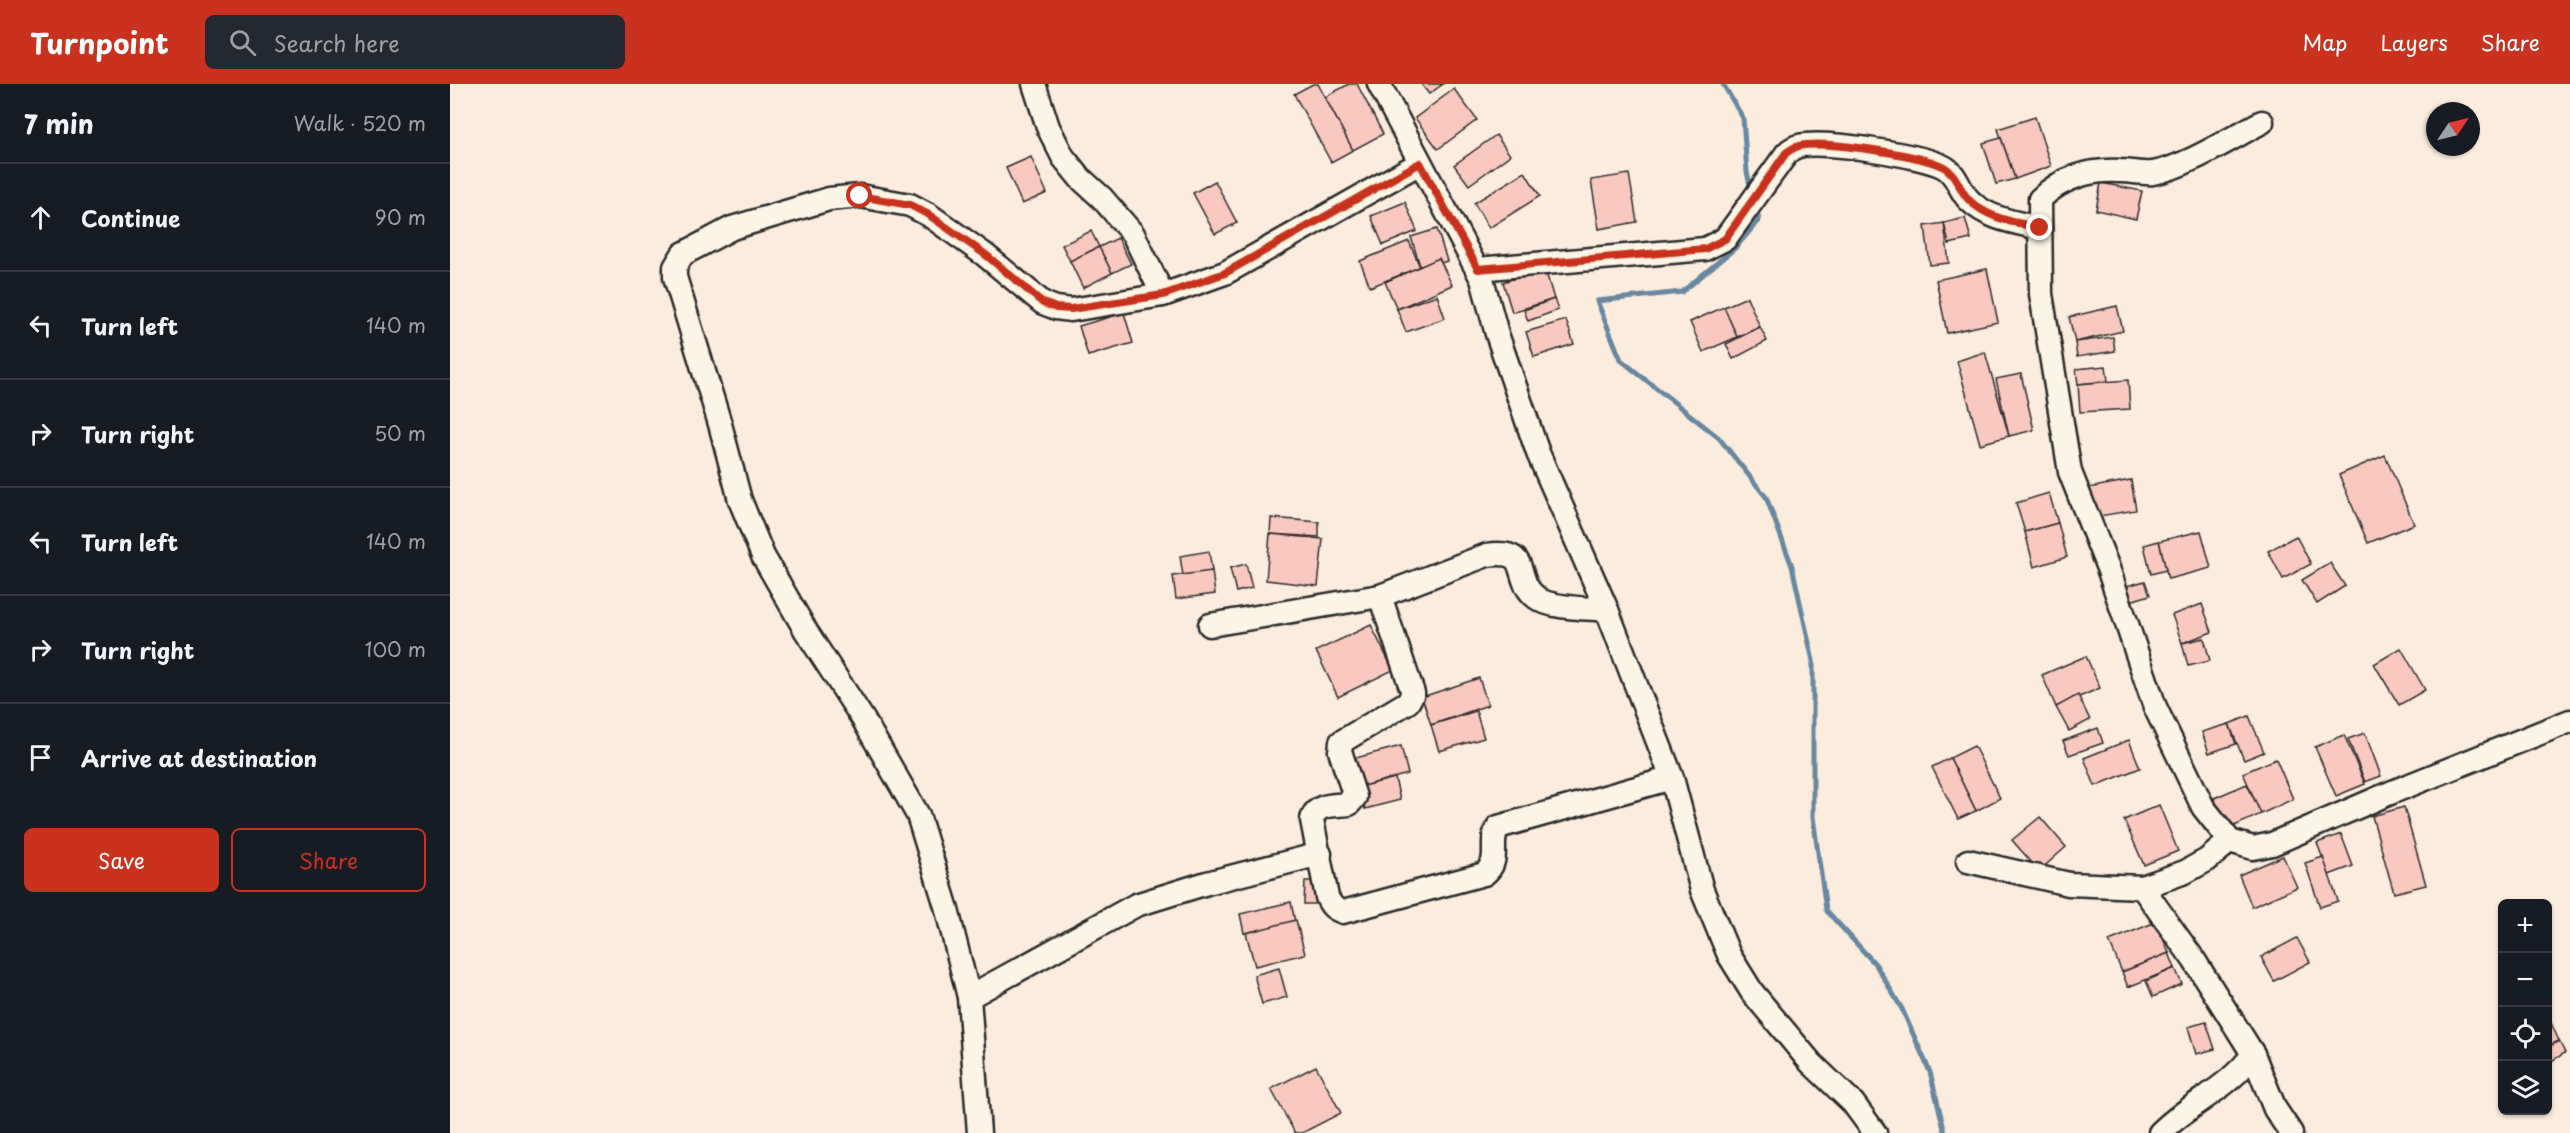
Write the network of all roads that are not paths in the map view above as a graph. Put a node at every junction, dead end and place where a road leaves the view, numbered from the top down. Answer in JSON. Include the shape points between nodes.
{"nodes":[{"id":1,"x":1034,"y":84,"type":"edge"},
{"id":2,"x":1379,"y":84,"type":"edge"},
{"id":3,"x":2262,"y":122,"type":"dead end"},
{"id":4,"x":1420,"y":163,"type":"junction"},
{"id":5,"x":2040,"y":228,"type":"junction"},
{"id":6,"x":1478,"y":269,"type":"junction"},
{"id":7,"x":1163,"y":295,"type":"junction"},
{"id":8,"x":1380,"y":596,"type":"junction"},
{"id":9,"x":1606,"y":610,"type":"junction"},
{"id":10,"x":1210,"y":625,"type":"dead end"},
{"id":11,"x":2570,"y":721,"type":"edge"},
{"id":12,"x":1672,"y":778,"type":"junction"},
{"id":13,"x":2230,"y":842,"type":"junction"},
{"id":14,"x":1320,"y":854,"type":"junction"},
{"id":15,"x":1968,"y":861,"type":"dead end"},
{"id":16,"x":2142,"y":887,"type":"junction"},
{"id":17,"x":969,"y":997,"type":"junction"},
{"id":18,"x":2253,"y":1054,"type":"junction"},
{"id":19,"x":979,"y":1133,"type":"edge"},
{"id":20,"x":1875,"y":1133,"type":"edge"},
{"id":21,"x":2160,"y":1133,"type":"edge"},
{"id":22,"x":2291,"y":1133,"type":"edge"}],
"edges":[{"from":1,"to":7,"type":"street","via":[[1048,127],[1064,157],[1133,234]]},
{"from":2,"to":4,"type":"street"},
{"from":3,"to":5,"type":"street","via":[[2181,163],[2152,173],[2087,172],[2052,188],[2040,199]]},
{"from":4,"to":6,"type":"street"},
{"from":4,"to":7,"type":"street","via":[[1225,273]]},
{"from":5,"to":6,"type":"street","via":[[1991,217],[1967,199],[1947,168],[1930,161],[1847,147],[1797,146],[1786,153],[1725,239],[1705,249]]},
{"from":5,"to":13,"type":"street","via":[[2041,294],[2070,472],[2108,568],[2155,707],[2203,807]]},
{"from":6,"to":9,"type":"street","via":[[1539,453]]},
{"from":7,"to":17,"type":"street","via":[[1056,308],[1043,303],[986,255],[929,215],[910,205],[860,196],[829,199],[732,228],[683,255],[675,267],[740,500],[763,556],[918,814]]},
{"from":8,"to":9,"type":"street","via":[[1487,555],[1505,552],[1516,559],[1535,598],[1546,604]]},
{"from":8,"to":10,"type":"street"},
{"from":8,"to":14,"type":"street","via":[[1413,693],[1408,702],[1341,742],[1340,751],[1355,797],[1349,804],[1319,808],[1313,813]]},
{"from":9,"to":12,"type":"street"},
{"from":11,"to":13,"type":"street","via":[[2272,844],[2253,848]]},
{"from":12,"to":14,"type":"street","via":[[1502,825],[1494,836],[1495,860],[1484,874],[1343,912],[1330,905]]},
{"from":12,"to":20,"type":"street","via":[[1702,890],[1729,955],[1752,992],[1811,1063],[1853,1103]]},
{"from":13,"to":16,"type":"street","via":[[2185,872]]},
{"from":14,"to":17,"type":"street","via":[[1136,905]]},
{"from":15,"to":16,"type":"street","via":[[2069,884]]},
{"from":16,"to":18,"type":"street"},
{"from":17,"to":19,"type":"street"},
{"from":18,"to":21,"type":"street","via":[[2231,1078]]},
{"from":18,"to":22,"type":"street","via":[[2275,1109]]}]}
